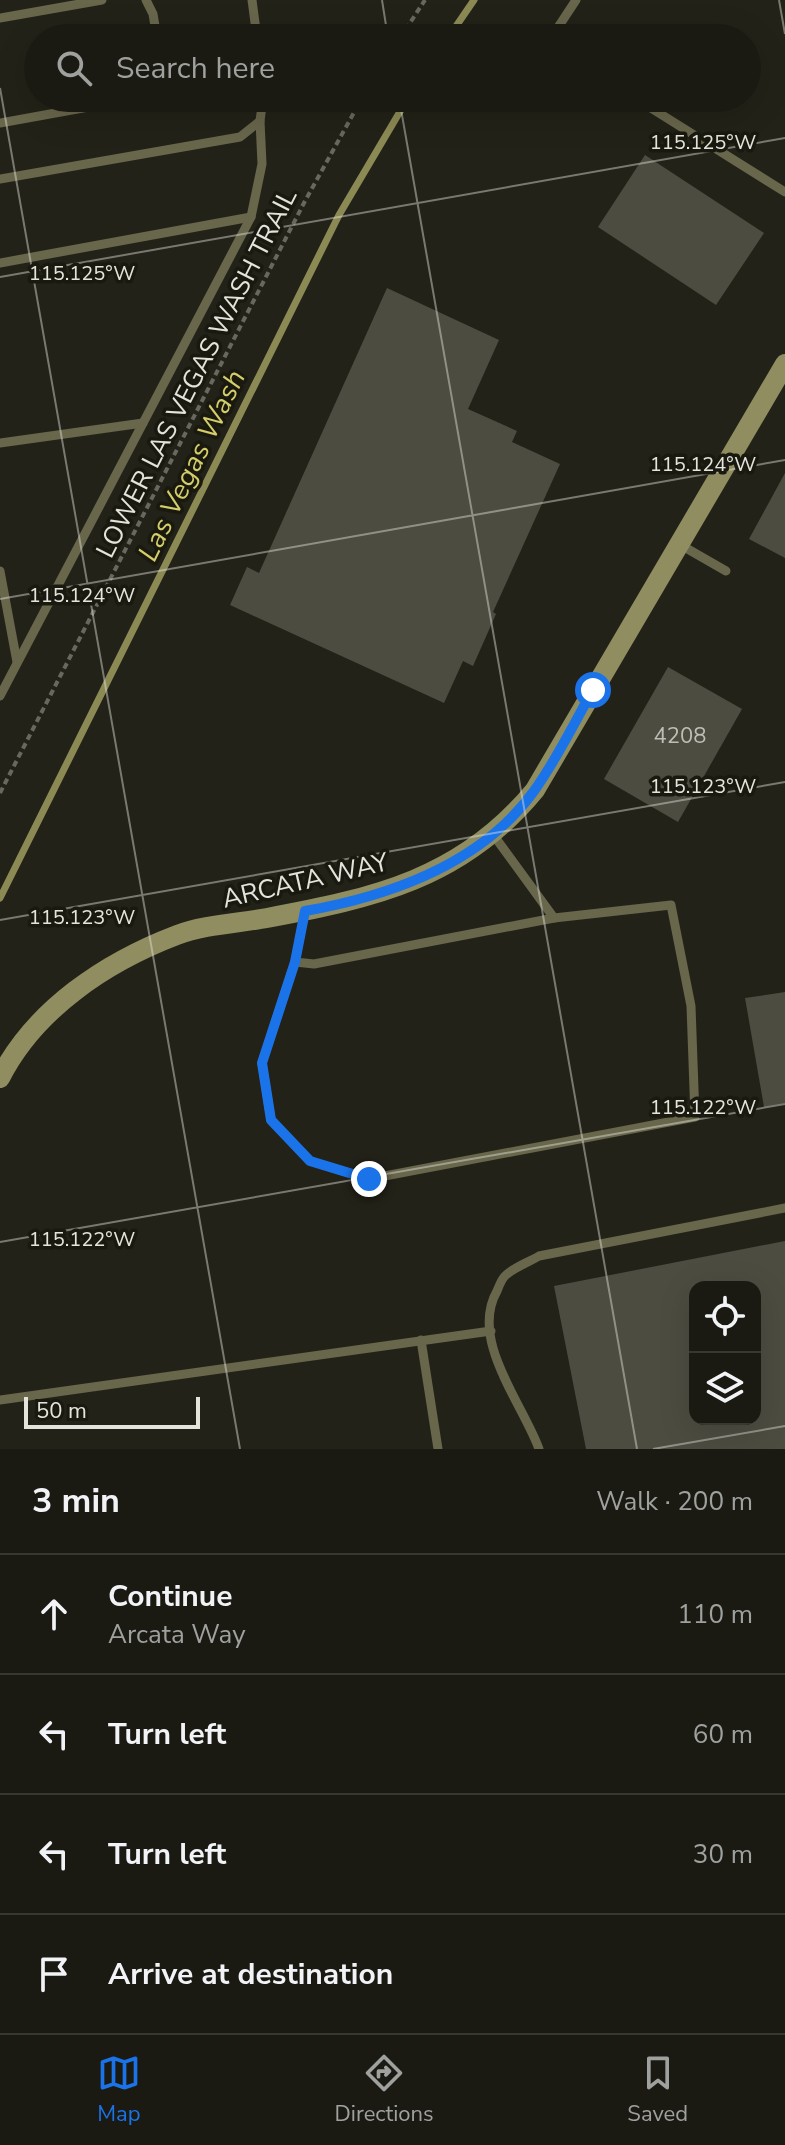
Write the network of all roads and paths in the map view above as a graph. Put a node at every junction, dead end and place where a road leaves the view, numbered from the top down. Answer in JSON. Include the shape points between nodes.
{"nodes":[{"id":1,"x":102,"y":0,"type":"edge"},
{"id":2,"x":146,"y":0,"type":"edge"},
{"id":3,"x":252,"y":0,"type":"edge"},
{"id":4,"x":425,"y":0,"type":"edge"},
{"id":5,"x":576,"y":0,"type":"edge"},
{"id":6,"x":0,"y":18,"type":"edge"},
{"id":7,"x":155,"y":24,"type":"edge"},
{"id":8,"x":255,"y":24,"type":"edge"},
{"id":9,"x":409,"y":24,"type":"edge"},
{"id":10,"x":560,"y":24,"type":"edge"},
{"id":11,"x":61,"y":112,"type":"edge"},
{"id":12,"x":261,"y":112,"type":"edge"},
{"id":13,"x":354,"y":112,"type":"edge"},
{"id":14,"x":657,"y":112,"type":"edge"},
{"id":15,"x":260,"y":121,"type":"junction"},
{"id":16,"x":0,"y":123,"type":"edge"},
{"id":17,"x":0,"y":179,"type":"edge"},
{"id":18,"x":785,"y":192,"type":"edge"},
{"id":19,"x":251,"y":217,"type":"junction"},
{"id":20,"x":0,"y":263,"type":"edge"},
{"id":21,"x":785,"y":364,"type":"edge"},
{"id":22,"x":143,"y":423,"type":"junction"},
{"id":23,"x":0,"y":443,"type":"edge"},
{"id":24,"x":679,"y":544,"type":"junction"},
{"id":25,"x":0,"y":571,"type":"edge"},
{"id":26,"x":726,"y":571,"type":"dead end"},
{"id":27,"x":18,"y":663,"type":"junction"},
{"id":28,"x":0,"y":696,"type":"edge"},
{"id":29,"x":0,"y":793,"type":"edge"},
{"id":30,"x":492,"y":833,"type":"junction"},
{"id":31,"x":305,"y":911,"type":"junction"},
{"id":32,"x":554,"y":918,"type":"junction"},
{"id":33,"x":295,"y":962,"type":"junction"},
{"id":34,"x":0,"y":1078,"type":"edge"},
{"id":35,"x":785,"y":1208,"type":"edge"},
{"id":36,"x":491,"y":1331,"type":"junction"},
{"id":37,"x":421,"y":1340,"type":"junction"},
{"id":38,"x":0,"y":1400,"type":"edge"},
{"id":39,"x":438,"y":1449,"type":"edge"},
{"id":40,"x":539,"y":1449,"type":"edge"}],
"edges":[{"from":1,"to":6,"type":"lane"},
{"from":2,"to":7,"type":"lane"},
{"from":3,"to":8,"type":"lane"},
{"from":4,"to":9,"type":"path"},
{"from":5,"to":10,"type":"lane"},
{"from":11,"to":16,"type":"lane"},
{"from":12,"to":15,"type":"lane"},
{"from":13,"to":29,"type":"path","name":"LOWER LAS VEGAS WASH TRAIL"},
{"from":14,"to":18,"type":"lane"},
{"from":15,"to":17,"type":"lane","via":[[240,137]]},
{"from":15,"to":19,"type":"lane","via":[[262,164]]},
{"from":19,"to":20,"type":"lane"},
{"from":19,"to":22,"type":"lane"},
{"from":21,"to":24,"type":"street","name":"ARCATA WAY"},
{"from":22,"to":23,"type":"lane"},
{"from":22,"to":27,"type":"lane"},
{"from":24,"to":26,"type":"lane"},
{"from":24,"to":30,"type":"street","name":"ARCATA WAY","via":[[535,790]]},
{"from":25,"to":27,"type":"lane"},
{"from":27,"to":28,"type":"lane"},
{"from":30,"to":31,"type":"street","name":"ARCATA WAY","via":[[457,860],[397,889]]},
{"from":30,"to":32,"type":"lane"},
{"from":31,"to":33,"type":"lane"},
{"from":31,"to":34,"type":"street","name":"ARCATA WAY","via":[[178,934],[98,973],[58,1003],[10,1058]]},
{"from":32,"to":33,"type":"lane","via":[[314,964]]},
{"from":32,"to":33,"type":"lane","via":[[671,905],[691,1006],[695,1117],[369,1179],[310,1161],[271,1120],[262,1063]]},
{"from":35,"to":36,"type":"lane","via":[[539,1256],[505,1275],[493,1296]]},
{"from":36,"to":37,"type":"lane"},
{"from":36,"to":40,"type":"lane","via":[[498,1366]]},
{"from":37,"to":38,"type":"lane"},
{"from":37,"to":39,"type":"lane"}]}
